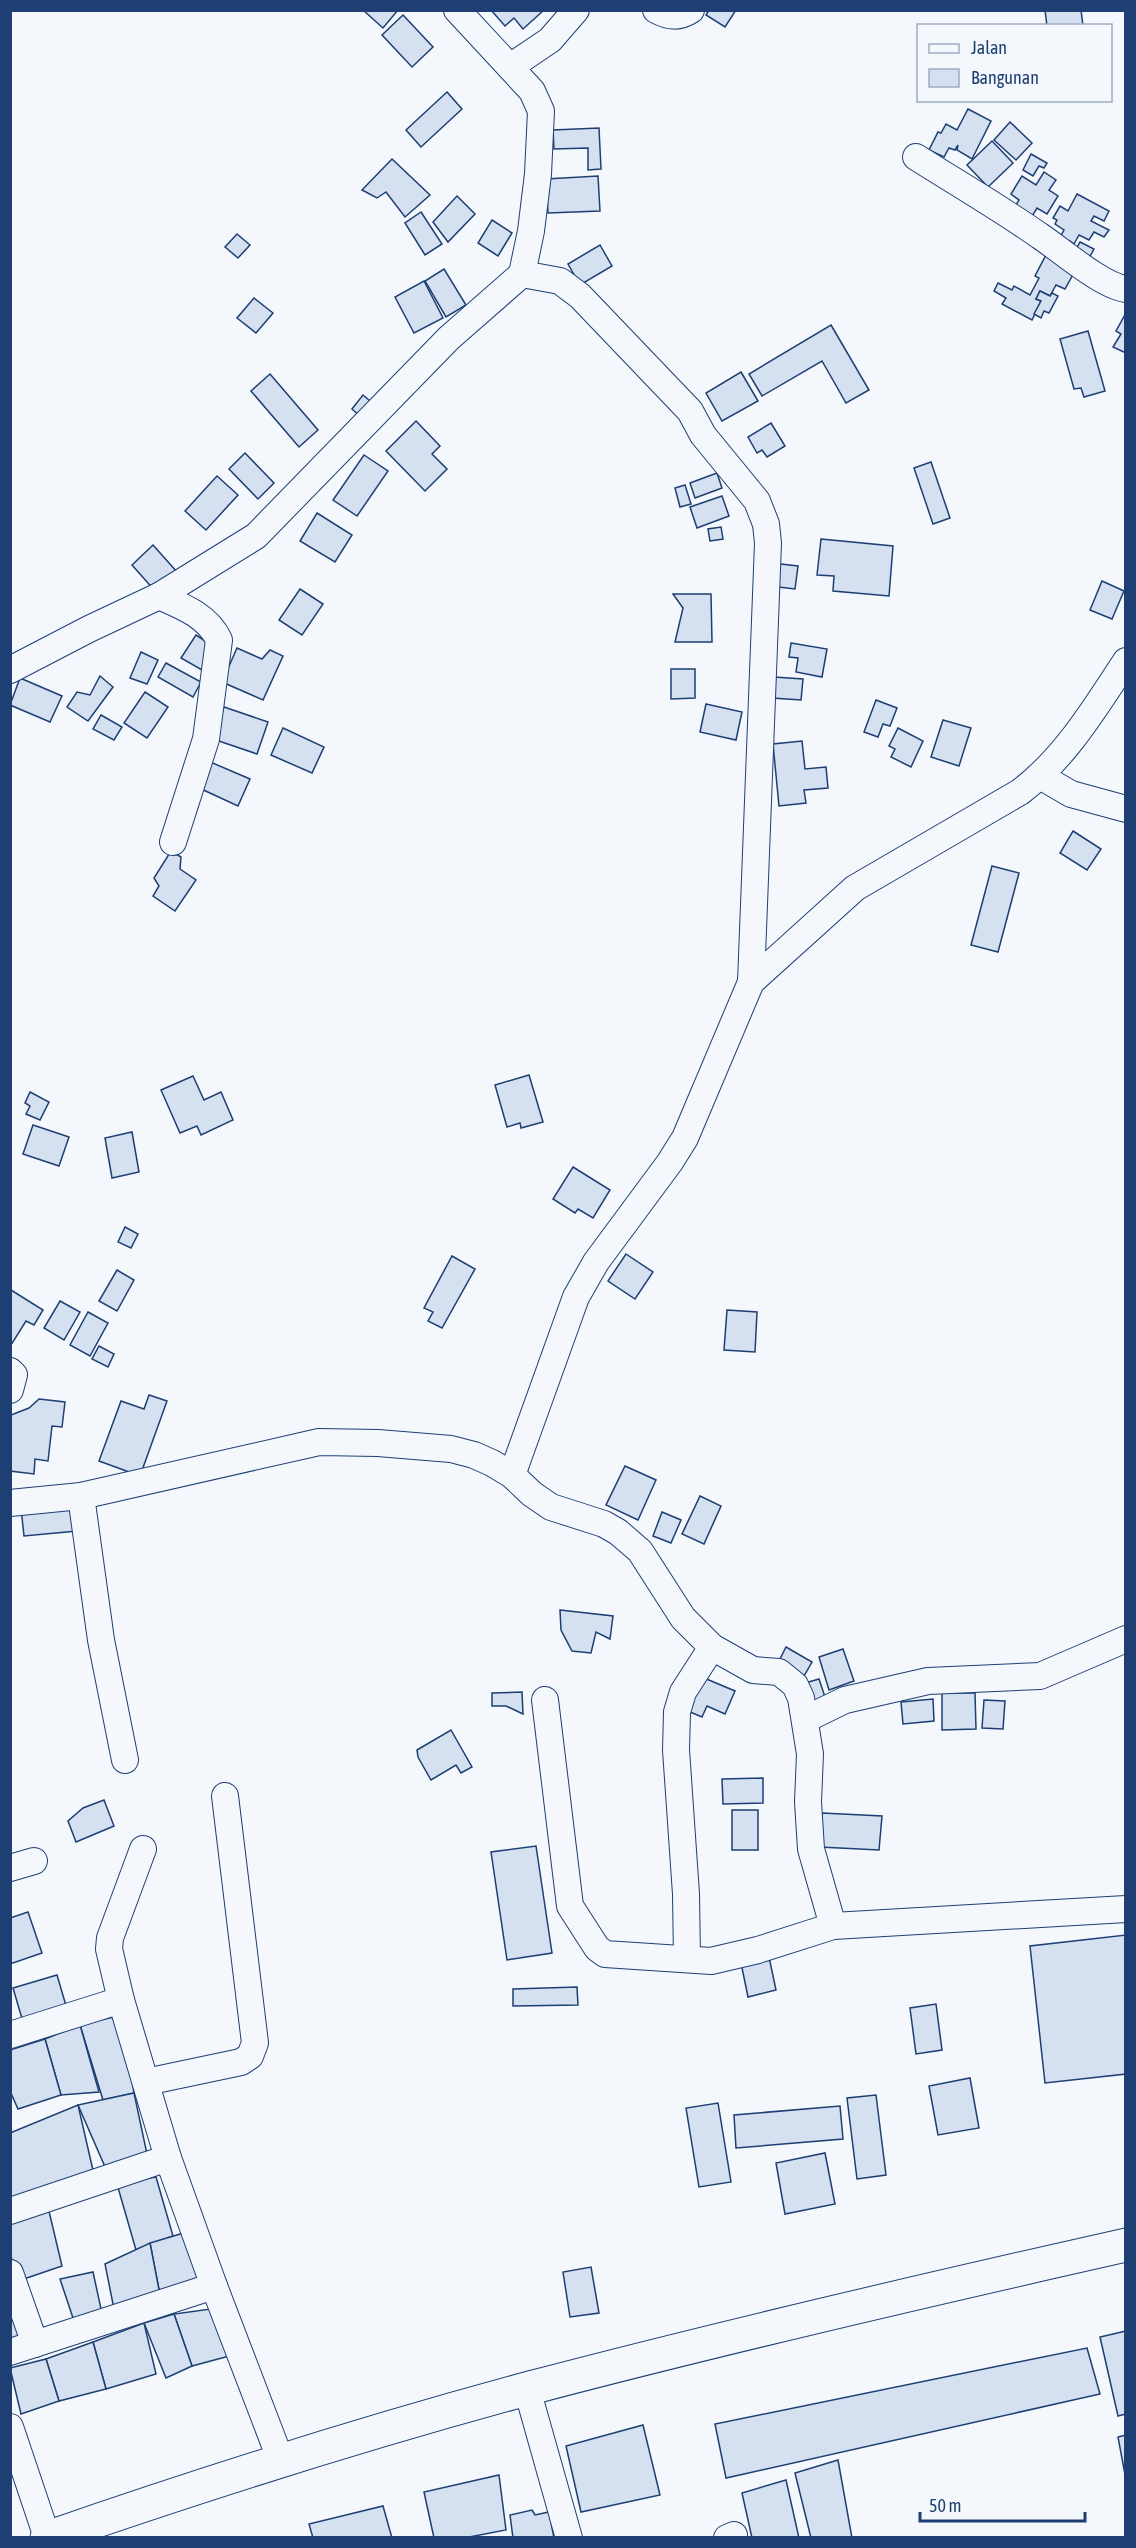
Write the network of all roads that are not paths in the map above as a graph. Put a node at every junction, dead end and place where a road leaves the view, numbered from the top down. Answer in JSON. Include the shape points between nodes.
{"nodes":[{"id":1,"x":457,"y":10,"type":"edge"},
{"id":2,"x":576,"y":10,"type":"edge"},
{"id":3,"x":656,"y":10,"type":"edge"},
{"id":4,"x":691,"y":10,"type":"edge"},
{"id":5,"x":510,"y":67,"type":"junction"},
{"id":6,"x":916,"y":157,"type":"dead end"},
{"id":7,"x":522,"y":274,"type":"junction"},
{"id":8,"x":1125,"y":289,"type":"edge"},
{"id":9,"x":159,"y":596,"type":"junction"},
{"id":10,"x":1125,"y":662,"type":"edge"},
{"id":11,"x":10,"y":670,"type":"edge"},
{"id":12,"x":1040,"y":776,"type":"junction"},
{"id":13,"x":1125,"y":809,"type":"edge"},
{"id":14,"x":173,"y":842,"type":"dead end"},
{"id":15,"x":751,"y":982,"type":"junction"},
{"id":16,"x":10,"y":1371,"type":"edge"},
{"id":17,"x":10,"y":1390,"type":"edge"},
{"id":18,"x":512,"y":1475,"type":"junction"},
{"id":19,"x":81,"y":1496,"type":"junction"},
{"id":20,"x":10,"y":1503,"type":"edge"},
{"id":21,"x":1125,"y":1639,"type":"edge"},
{"id":22,"x":712,"y":1647,"type":"junction"},
{"id":23,"x":545,"y":1700,"type":"dead end"},
{"id":24,"x":806,"y":1719,"type":"junction"},
{"id":25,"x":125,"y":1760,"type":"dead end"},
{"id":26,"x":225,"y":1796,"type":"dead end"},
{"id":27,"x":143,"y":1849,"type":"dead end"},
{"id":28,"x":1125,"y":1908,"type":"edge"},
{"id":29,"x":832,"y":1926,"type":"junction"},
{"id":30,"x":687,"y":1959,"type":"junction"},
{"id":31,"x":121,"y":2000,"type":"junction"},
{"id":32,"x":10,"y":2035,"type":"edge"},
{"id":33,"x":146,"y":2082,"type":"junction"},
{"id":34,"x":168,"y":2158,"type":"junction"},
{"id":35,"x":10,"y":2211,"type":"edge"},
{"id":36,"x":1125,"y":2246,"type":"edge"},
{"id":37,"x":10,"y":2273,"type":"edge"},
{"id":38,"x":214,"y":2286,"type":"junction"},
{"id":39,"x":35,"y":2344,"type":"junction"},
{"id":40,"x":10,"y":2352,"type":"edge"},
{"id":41,"x":527,"y":2389,"type":"junction"},
{"id":42,"x":10,"y":2427,"type":"edge"},
{"id":43,"x":281,"y":2461,"type":"junction"},
{"id":44,"x":47,"y":2537,"type":"edge"},
{"id":45,"x":569,"y":2538,"type":"edge"}],
"edges":[{"from":1,"to":5,"type":"street"},
{"from":2,"to":5,"type":"street","via":[[550,40]]},
{"from":3,"to":4,"type":"street","via":[[681,17]]},
{"from":5,"to":7,"type":"street","via":[[532,91],[541,111],[533,220]]},
{"from":6,"to":8,"type":"street","via":[[1101,278]]},
{"from":7,"to":9,"type":"street","via":[[448,338],[256,536]]},
{"from":7,"to":15,"type":"street","via":[[560,281],[580,296],[690,411],[703,435],[757,501],[766,524]]},
{"from":9,"to":11,"type":"street"},
{"from":9,"to":14,"type":"street","via":[[201,617],[219,640],[204,747]]},
{"from":10,"to":12,"type":"street","via":[[1062,754]]},
{"from":12,"to":13,"type":"street","via":[[1071,794]]},
{"from":12,"to":15,"type":"street","via":[[1020,792],[855,888]]},
{"from":15,"to":18,"type":"street","via":[[685,1138],[596,1262],[576,1297]]},
{"from":16,"to":17,"type":"street","via":[[14,1375]]},
{"from":18,"to":19,"type":"street","via":[[474,1455],[451,1449],[319,1442]]},
{"from":18,"to":22,"type":"street","via":[[551,1507],[603,1524],[631,1542],[683,1617]]},
{"from":19,"to":20,"type":"street"},
{"from":19,"to":25,"type":"street","via":[[101,1640]]},
{"from":21,"to":24,"type":"street","via":[[1040,1676],[928,1681],[845,1700]]},
{"from":22,"to":24,"type":"street","via":[[753,1670],[779,1672],[790,1680],[799,1691]]},
{"from":22,"to":30,"type":"street","via":[[683,1692],[677,1712]]},
{"from":23,"to":30,"type":"street","via":[[574,1915],[605,1954]]},
{"from":24,"to":29,"type":"street","via":[[811,1849]]},
{"from":26,"to":33,"type":"street","via":[[255,2043],[250,2056],[241,2062]]},
{"from":27,"to":31,"type":"street","via":[[110,1938]]},
{"from":28,"to":29,"type":"street"},
{"from":29,"to":30,"type":"street","via":[[751,1952],[711,1961]]},
{"from":31,"to":32,"type":"street"},
{"from":31,"to":33,"type":"street"},
{"from":33,"to":34,"type":"street"},
{"from":34,"to":35,"type":"street"},
{"from":34,"to":38,"type":"street"},
{"from":36,"to":41,"type":"highway","via":[[919,2292]]},
{"from":37,"to":39,"type":"street"},
{"from":38,"to":39,"type":"street"},
{"from":38,"to":43,"type":"street"},
{"from":39,"to":40,"type":"street"},
{"from":41,"to":43,"type":"highway"},
{"from":41,"to":45,"type":"street"},
{"from":42,"to":44,"type":"street"},
{"from":43,"to":44,"type":"highway"}]}
